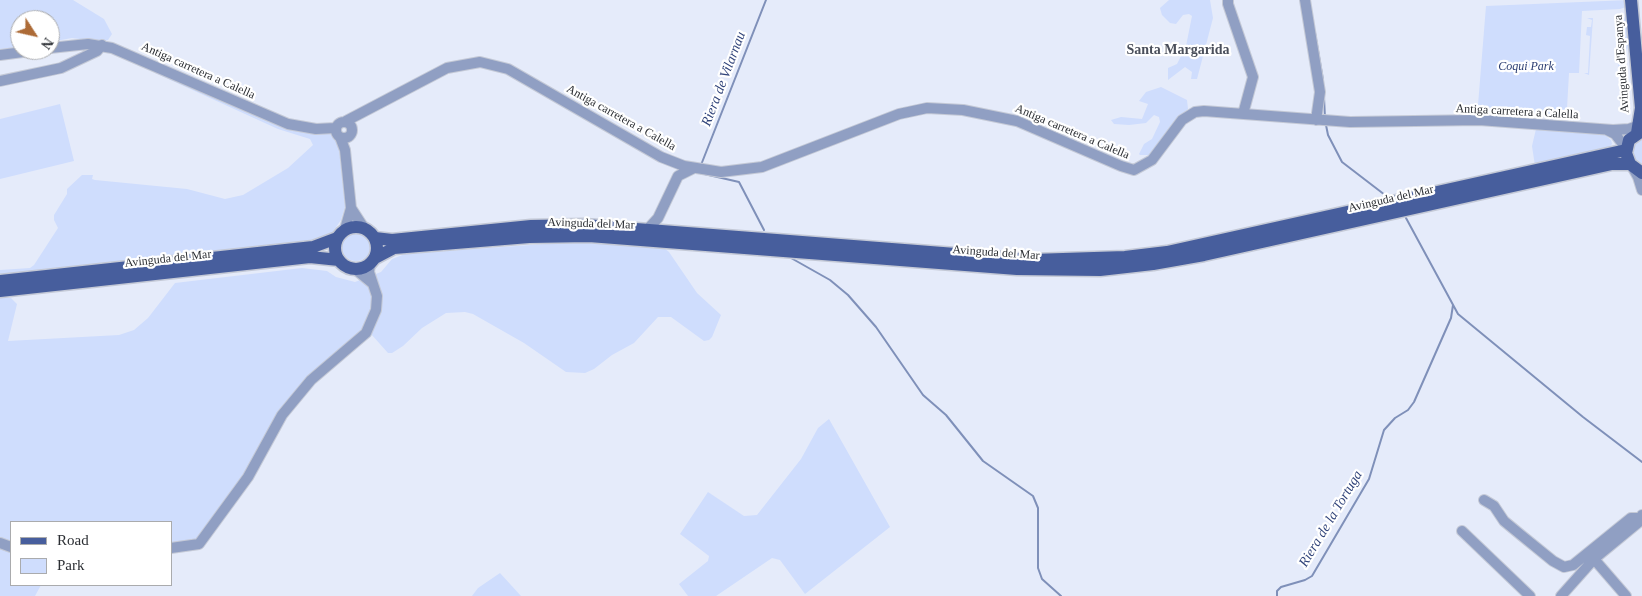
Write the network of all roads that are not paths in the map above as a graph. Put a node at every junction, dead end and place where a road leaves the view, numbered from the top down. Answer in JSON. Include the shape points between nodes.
{"nodes":[{"id":1,"x":1228,"y":0,"type":"edge"},
{"id":2,"x":1305,"y":0,"type":"edge"},
{"id":3,"x":1631,"y":0,"type":"edge"},
{"id":4,"x":1638,"y":0,"type":"edge"},
{"id":5,"x":102,"y":45,"type":"junction"},
{"id":6,"x":60,"y":47,"type":"edge"},
{"id":7,"x":1642,"y":50,"type":"edge"},
{"id":8,"x":0,"y":81,"type":"edge"},
{"id":9,"x":1243,"y":114,"type":"junction"},
{"id":10,"x":1318,"y":120,"type":"junction"},
{"id":11,"x":346,"y":121,"type":"junction"},
{"id":12,"x":335,"y":128,"type":"junction"},
{"id":13,"x":1606,"y":130,"type":"junction"},
{"id":14,"x":1636,"y":130,"type":"edge"},
{"id":15,"x":344,"y":137,"type":"junction"},
{"id":16,"x":1626,"y":149,"type":"junction"},
{"id":17,"x":1606,"y":160,"type":"junction"},
{"id":18,"x":673,"y":162,"type":"junction"},
{"id":19,"x":694,"y":168,"type":"junction"},
{"id":20,"x":1635,"y":169,"type":"edge"},
{"id":21,"x":678,"y":176,"type":"junction"},
{"id":22,"x":1642,"y":190,"type":"edge"},
{"id":23,"x":351,"y":208,"type":"junction"},
{"id":24,"x":658,"y":218,"type":"junction"},
{"id":25,"x":364,"y":228,"type":"junction"},
{"id":26,"x":647,"y":230,"type":"junction"},
{"id":27,"x":672,"y":232,"type":"junction"},
{"id":28,"x":341,"y":233,"type":"junction"},
{"id":29,"x":375,"y":238,"type":"junction"},
{"id":30,"x":339,"y":260,"type":"junction"},
{"id":31,"x":372,"y":261,"type":"junction"},
{"id":32,"x":354,"y":269,"type":"junction"},
{"id":33,"x":0,"y":281,"type":"edge"},
{"id":34,"x":372,"y":283,"type":"junction"},
{"id":35,"x":0,"y":291,"type":"edge"},
{"id":36,"x":1484,"y":500,"type":"dead end"},
{"id":37,"x":1640,"y":519,"type":"edge"},
{"id":38,"x":1462,"y":531,"type":"dead end"},
{"id":39,"x":172,"y":548,"type":"edge"},
{"id":40,"x":1594,"y":559,"type":"junction"},
{"id":41,"x":1530,"y":596,"type":"edge"},
{"id":42,"x":1561,"y":596,"type":"edge"},
{"id":43,"x":1626,"y":596,"type":"edge"}],
"edges":[{"from":1,"to":9,"type":"street","via":[[1253,77]]},
{"from":2,"to":10,"type":"street","via":[[1320,92]]},
{"from":3,"to":14,"type":"main road","name":"Avinguda d'Espanya","via":[[1640,104]]},
{"from":4,"to":7,"type":"main road","name":"Avinguda d'Espanya"},
{"from":5,"to":6,"type":"street","name":"Antiga carretera a Calella"},
{"from":5,"to":8,"type":"street","via":[[97,51],[61,68]]},
{"from":5,"to":12,"type":"street","name":"Antiga carretera a Calella","via":[[288,124],[316,129]]},
{"from":9,"to":10,"type":"street","name":"Antiga carretera a Calella"},
{"from":9,"to":19,"type":"street","name":"Antiga carretera a Calella","via":[[1195,112],[1176,126],[1152,160],[1134,170],[1017,121],[980,112],[935,108],[899,114],[754,169],[721,172]]},
{"from":10,"to":13,"type":"street","name":"Antiga carretera a Calella","via":[[1479,120]]},
{"from":11,"to":12,"type":"street","via":[[338,123]]},
{"from":11,"to":15,"type":"street","via":[[352,129]]},
{"from":11,"to":18,"type":"street","name":"Antiga carretera a Calella","via":[[447,68],[480,62],[508,69]]},
{"from":12,"to":15,"type":"street","via":[[336,134]]},
{"from":13,"to":14,"type":"street","name":"Antiga carretera a Calella"},
{"from":13,"to":16,"type":"street","via":[[1615,134]]},
{"from":14,"to":16,"type":"main road"},
{"from":15,"to":23,"type":"street"},
{"from":16,"to":17,"type":"main road"},
{"from":16,"to":20,"type":"main road"},
{"from":17,"to":20,"type":"main road"},
{"from":17,"to":27,"type":"main road","name":"Avinguda del Mar","via":[[1167,252],[1125,257],[1032,260]]},
{"from":17,"to":31,"type":"main road","name":"Avinguda del Mar","via":[[1204,254],[1100,270],[1017,270],[589,236],[529,237],[394,248]]},
{"from":18,"to":19,"type":"street","name":"Antiga carretera a Calella"},
{"from":18,"to":21,"type":"street"},
{"from":19,"to":21,"type":"street"},
{"from":20,"to":22,"type":"street"},
{"from":21,"to":24,"type":"street"},
{"from":23,"to":25,"type":"street"},
{"from":23,"to":28,"type":"street"},
{"from":24,"to":26,"type":"street"},
{"from":24,"to":27,"type":"street","via":[[660,226]]},
{"from":25,"to":28,"type":"main road","via":[[351,227]]},
{"from":25,"to":29,"type":"main road"},
{"from":26,"to":27,"type":"main road","name":"Avinguda del Mar"},
{"from":26,"to":29,"type":"main road","name":"Avinguda del Mar","via":[[585,225],[531,226],[392,240]]},
{"from":28,"to":30,"type":"main road","via":[[335,249]]},
{"from":28,"to":33,"type":"main road","name":"Avinguda del Mar","via":[[313,247]]},
{"from":29,"to":31,"type":"main road","via":[[377,244]]},
{"from":30,"to":32,"type":"main road"},
{"from":30,"to":35,"type":"main road","name":"Avinguda del Mar","via":[[310,257]]},
{"from":31,"to":32,"type":"main road"},
{"from":31,"to":34,"type":"street"},
{"from":32,"to":34,"type":"street"},
{"from":34,"to":39,"type":"street","via":[[377,296],[376,310],[366,333],[311,380],[282,415],[248,477],[199,544]]},
{"from":36,"to":37,"type":"street","via":[[1494,506],[1504,521],[1553,562],[1564,567],[1573,565]]},
{"from":37,"to":40,"type":"street"},
{"from":38,"to":41,"type":"street"},
{"from":40,"to":42,"type":"street"},
{"from":40,"to":43,"type":"street"}]}
